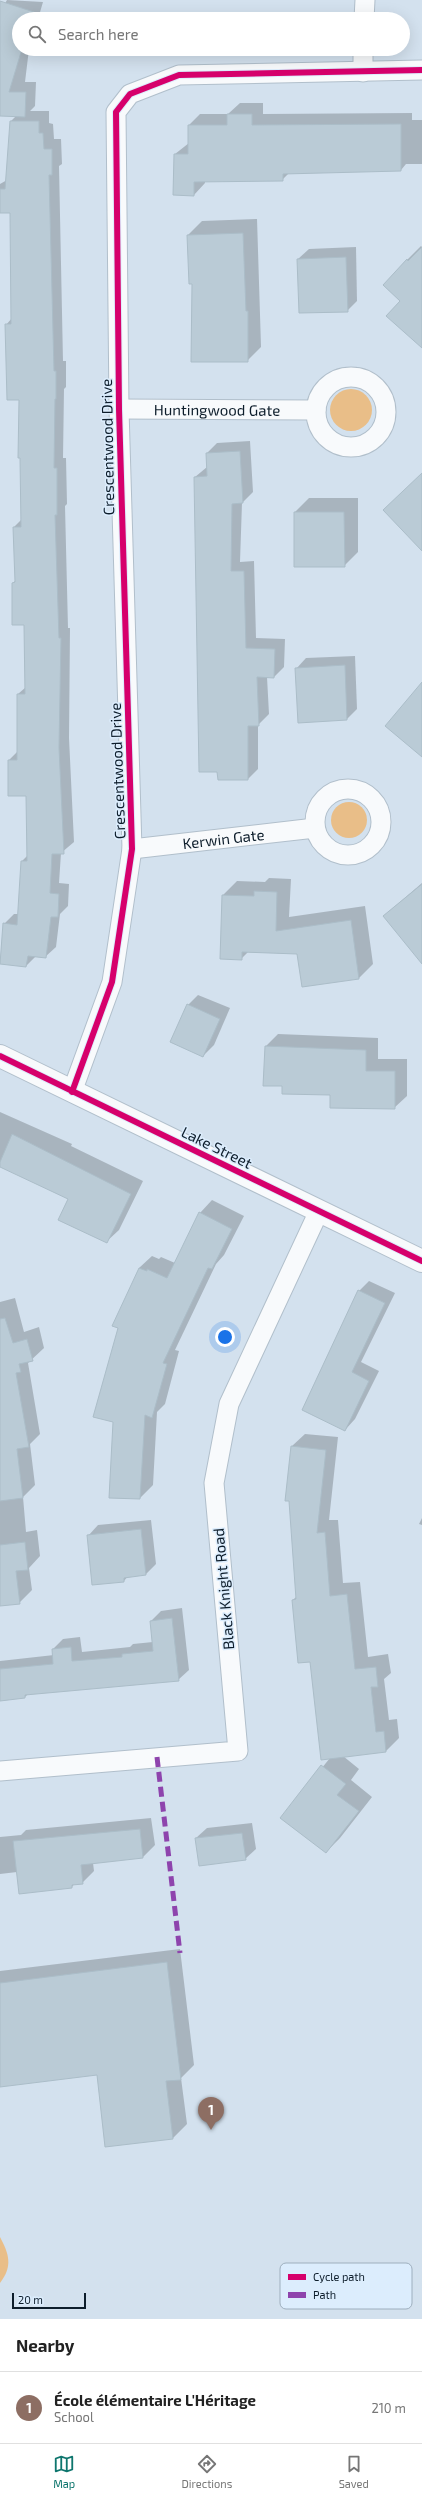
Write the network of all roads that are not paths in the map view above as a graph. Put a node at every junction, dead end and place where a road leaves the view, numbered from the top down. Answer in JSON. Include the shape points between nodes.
{"nodes":[{"id":1,"x":364,"y":0,"type":"edge"},
{"id":2,"x":364,"y":12,"type":"edge"},
{"id":3,"x":364,"y":56,"type":"edge"},
{"id":4,"x":422,"y":70,"type":"edge"},
{"id":5,"x":363,"y":72,"type":"junction"},
{"id":6,"x":119,"y":409,"type":"junction"},
{"id":7,"x":316,"y":410,"type":"dead end"},
{"id":8,"x":316,"y":828,"type":"dead end"},
{"id":9,"x":132,"y":849,"type":"junction"},
{"id":10,"x":0,"y":1056,"type":"edge"},
{"id":11,"x":72,"y":1092,"type":"junction"},
{"id":12,"x":319,"y":1211,"type":"junction"},
{"id":13,"x":422,"y":1261,"type":"edge"},
{"id":14,"x":0,"y":1771,"type":"edge"}],
"edges":[{"from":1,"to":2,"type":"street"},
{"from":3,"to":5,"type":"street"},
{"from":4,"to":5,"type":"street","name":"Crescentwood Drive"},
{"from":5,"to":6,"type":"street","name":"Crescentwood Drive","via":[[179,75],[130,94],[116,112]]},
{"from":6,"to":7,"type":"street","name":"Huntingwood Gate"},
{"from":6,"to":9,"type":"street","name":"Crescentwood Drive"},
{"from":8,"to":9,"type":"street","name":"Kerwin Gate"},
{"from":9,"to":11,"type":"street","name":"Crescentwood Drive","via":[[112,982]]},
{"from":10,"to":11,"type":"main road","name":"Lake Street"},
{"from":11,"to":12,"type":"main road","name":"Lake Street"},
{"from":12,"to":13,"type":"main road","name":"Lake Street"},
{"from":12,"to":14,"type":"street","name":"Black Knight Road","via":[[229,1404],[214,1483],[238,1750]]}]}
